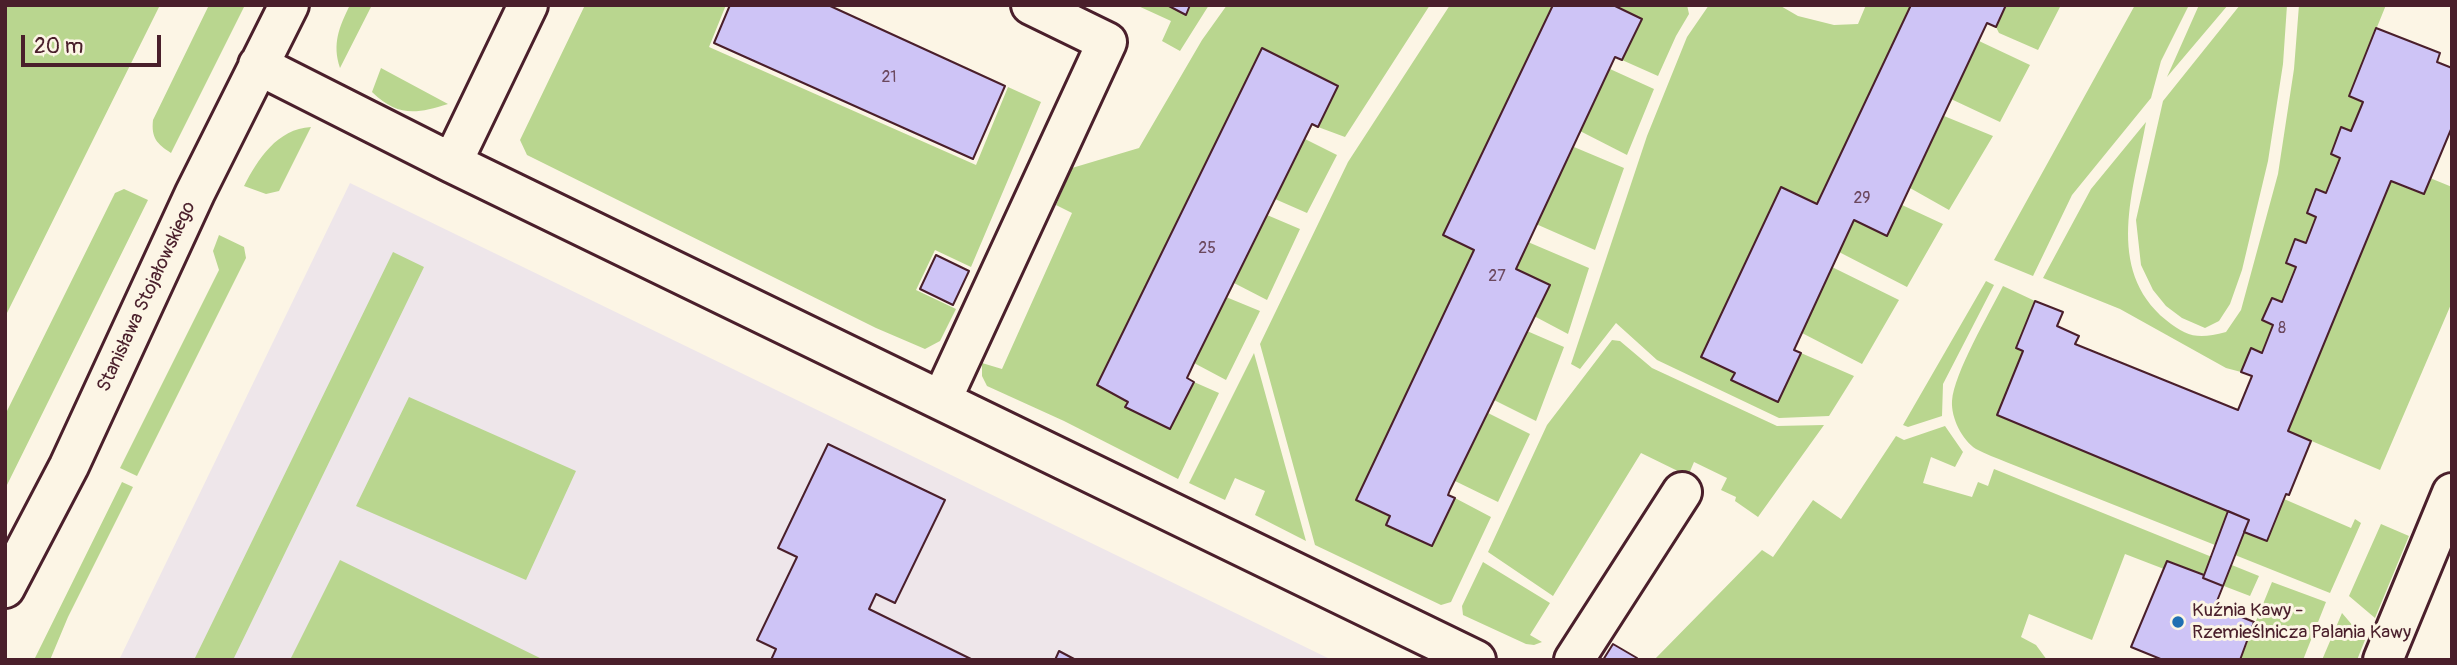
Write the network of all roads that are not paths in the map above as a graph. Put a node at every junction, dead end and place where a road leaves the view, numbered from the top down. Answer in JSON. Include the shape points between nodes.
{"nodes":[{"id":1,"x":289,"y":5,"type":"edge"},
{"id":2,"x":528,"y":5,"type":"edge"},
{"id":3,"x":1031,"y":5,"type":"edge"},
{"id":4,"x":258,"y":65,"type":"junction"},
{"id":5,"x":452,"y":163,"type":"junction"},
{"id":6,"x":942,"y":399,"type":"junction"},
{"id":7,"x":1682,"y":492,"type":"dead end"},
{"id":8,"x":2452,"y":492,"type":"edge"},
{"id":9,"x":5,"y":588,"type":"edge"},
{"id":10,"x":1476,"y":660,"type":"edge"},
{"id":11,"x":1574,"y":660,"type":"edge"},
{"id":12,"x":2383,"y":660,"type":"edge"}],
"edges":[{"from":1,"to":4,"type":"street","name":"Stanisława Stojałowskiego"},
{"from":2,"to":5,"type":"street"},
{"from":3,"to":6,"type":"street","via":[[1107,43]]},
{"from":4,"to":5,"type":"street"},
{"from":4,"to":9,"type":"street","name":"Stanisława Stojałowskiego","via":[[69,466]]},
{"from":5,"to":6,"type":"street"},
{"from":6,"to":10,"type":"street"},
{"from":7,"to":11,"type":"street"},
{"from":8,"to":12,"type":"street"}]}
